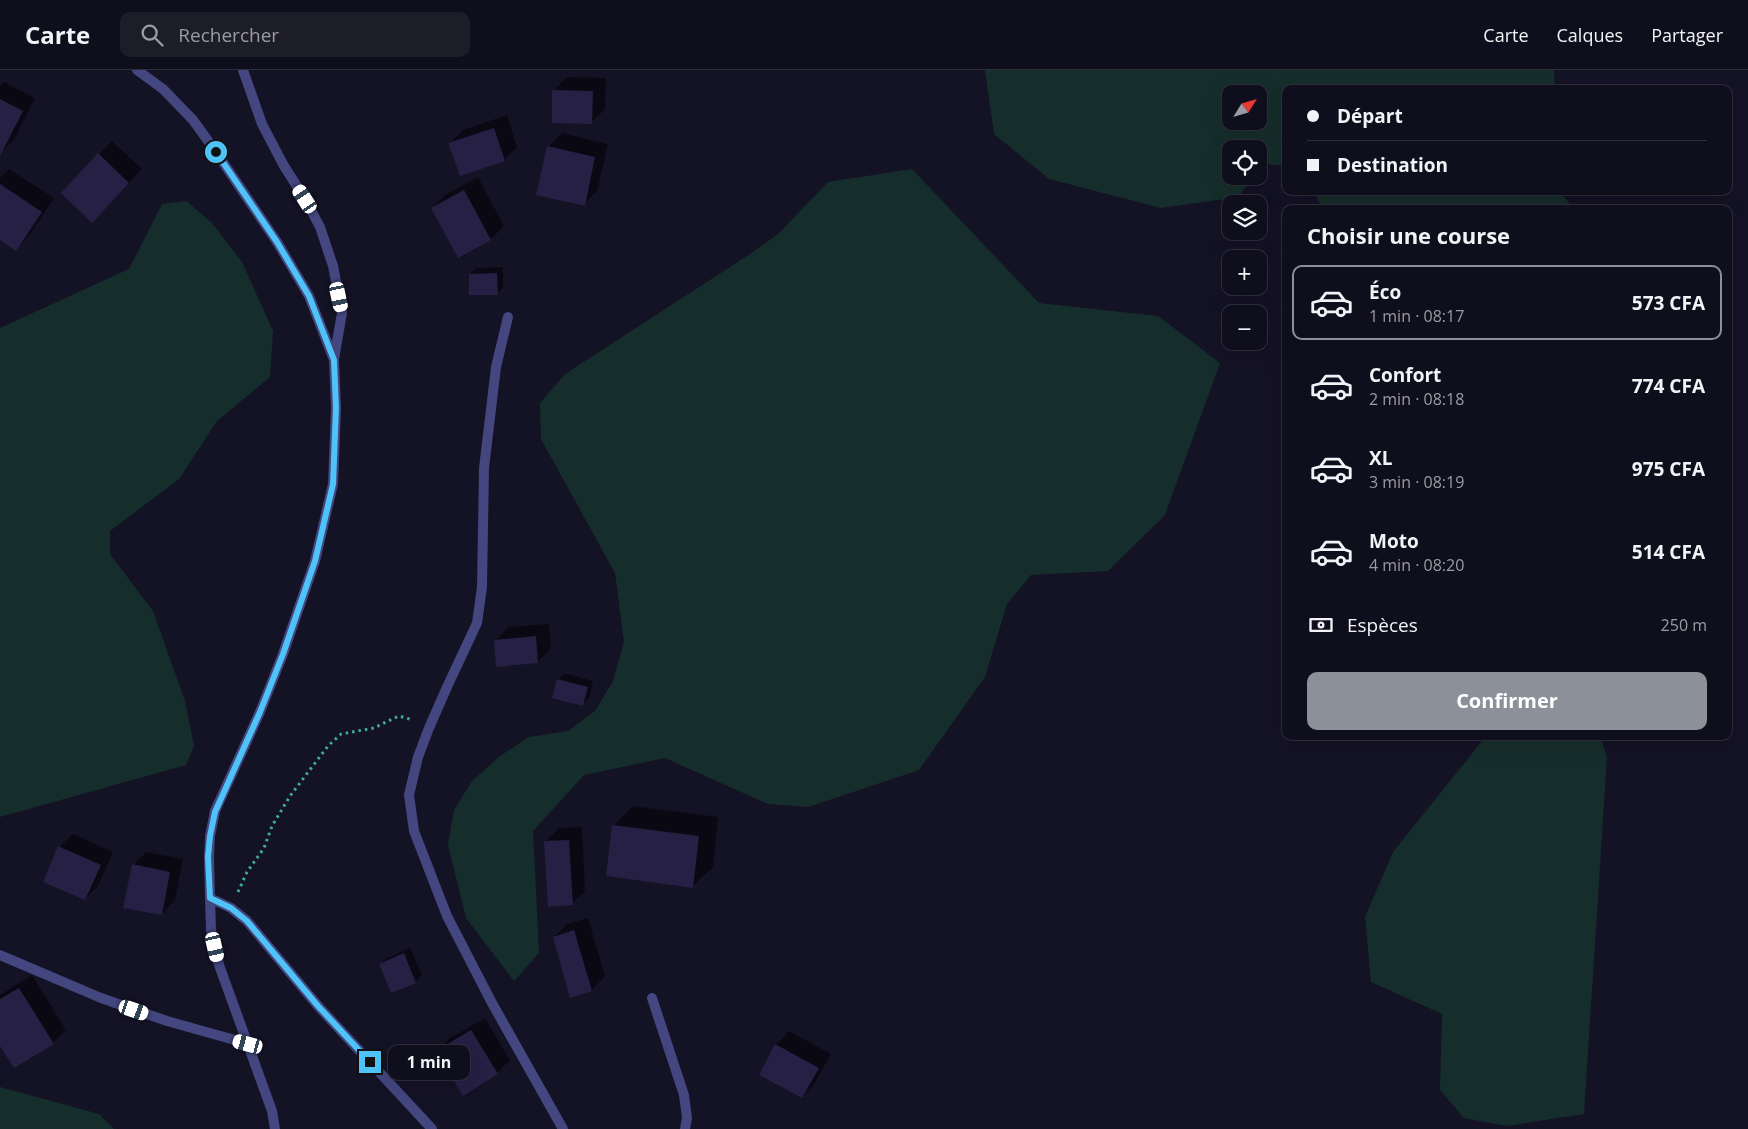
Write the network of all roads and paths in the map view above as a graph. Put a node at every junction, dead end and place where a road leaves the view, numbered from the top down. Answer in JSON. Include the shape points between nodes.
{"nodes":[{"id":1,"x":137,"y":70,"type":"edge"},
{"id":2,"x":242,"y":70,"type":"edge"},
{"id":3,"x":508,"y":317,"type":"dead end"},
{"id":4,"x":334,"y":360,"type":"junction"},
{"id":5,"x":429,"y":728,"type":"junction"},
{"id":6,"x":210,"y":898,"type":"junction"},
{"id":7,"x":231,"y":908,"type":"junction"},
{"id":8,"x":0,"y":956,"type":"edge"},
{"id":9,"x":652,"y":998,"type":"dead end"},
{"id":10,"x":248,"y":1044,"type":"junction"},
{"id":11,"x":275,"y":1129,"type":"edge"},
{"id":12,"x":432,"y":1129,"type":"edge"},
{"id":13,"x":563,"y":1129,"type":"edge"},
{"id":14,"x":685,"y":1129,"type":"edge"}],
"edges":[{"from":1,"to":4,"type":"street","via":[[163,89],[193,120],[216,152],[309,296]]},
{"from":2,"to":4,"type":"street","via":[[262,124],[320,227],[342,313]]},
{"from":3,"to":5,"type":"street","via":[[496,367],[484,468],[482,587],[477,623]]},
{"from":4,"to":6,"type":"street","via":[[333,484],[315,561],[283,654],[215,812],[208,857]]},
{"from":5,"to":7,"type":"path","via":[[400,716],[374,728],[341,734],[290,796],[272,826],[264,848],[247,872]]},
{"from":5,"to":13,"type":"street","via":[[409,795],[414,831],[440,900],[492,1003]]},
{"from":6,"to":7,"type":"street"},
{"from":6,"to":10,"type":"street","via":[[211,930],[219,965]]},
{"from":7,"to":12,"type":"street","via":[[247,921],[318,1006]]},
{"from":8,"to":10,"type":"street","via":[[110,1002]]},
{"from":9,"to":14,"type":"street","via":[[684,1095]]},
{"from":10,"to":11,"type":"street","via":[[272,1111]]}]}
